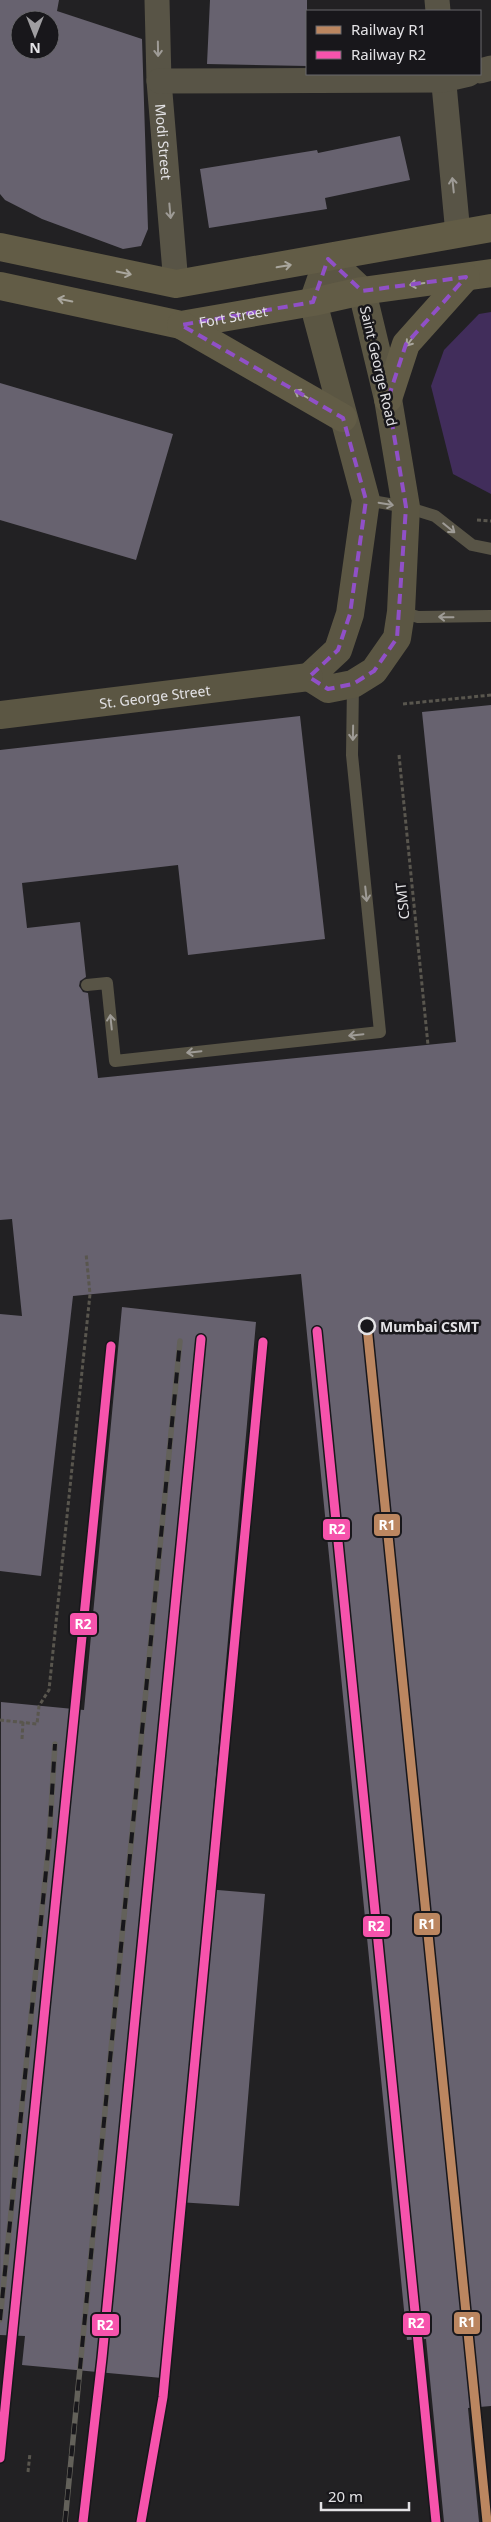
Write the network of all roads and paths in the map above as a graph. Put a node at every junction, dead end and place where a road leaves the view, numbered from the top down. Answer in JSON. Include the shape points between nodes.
{"nodes":[{"id":1,"x":157,"y":0,"type":"edge"},
{"id":2,"x":460,"y":75,"type":"edge"},
{"id":3,"x":443,"y":77,"type":"edge"},
{"id":4,"x":159,"y":81,"type":"junction"},
{"id":5,"x":491,"y":228,"type":"edge"},
{"id":6,"x":458,"y":234,"type":"junction"},
{"id":7,"x":0,"y":247,"type":"edge"},
{"id":8,"x":328,"y":259,"type":"junction"},
{"id":9,"x":478,"y":275,"type":"edge"},
{"id":10,"x":176,"y":284,"type":"junction"},
{"id":11,"x":0,"y":286,"type":"edge"},
{"id":12,"x":362,"y":291,"type":"junction"},
{"id":13,"x":313,"y":302,"type":"junction"},
{"id":14,"x":181,"y":325,"type":"junction"},
{"id":15,"x":388,"y":399,"type":"junction"},
{"id":16,"x":343,"y":418,"type":"junction"},
{"id":17,"x":366,"y":500,"type":"junction"},
{"id":18,"x":406,"y":507,"type":"junction"},
{"id":19,"x":491,"y":549,"type":"edge"},
{"id":20,"x":401,"y":612,"type":"junction"},
{"id":21,"x":491,"y":616,"type":"edge"},
{"id":22,"x":309,"y":677,"type":"junction"},
{"id":23,"x":353,"y":684,"type":"junction"},
{"id":24,"x":491,"y":695,"type":"edge"},
{"id":25,"x":403,"y":704,"type":"dead end"},
{"id":26,"x":0,"y":715,"type":"edge"},
{"id":27,"x":399,"y":755,"type":"dead end"},
{"id":28,"x":87,"y":985,"type":"dead end"},
{"id":29,"x":428,"y":1045,"type":"dead end"},
{"id":30,"x":86,"y":1253,"type":"dead end"},
{"id":31,"x":0,"y":1720,"type":"edge"},
{"id":32,"x":23,"y":1722,"type":"junction"},
{"id":33,"x":22,"y":1739,"type":"dead end"},
{"id":34,"x":30,"y":2453,"type":"dead end"},
{"id":35,"x":28,"y":2472,"type":"dead end"}],
"edges":[{"from":1,"to":4,"type":"street","name":"Modi Street","one_way":true},
{"from":2,"to":3,"type":"street"},
{"from":3,"to":4,"type":"street"},
{"from":6,"to":3,"type":"street","one_way":true},
{"from":4,"to":10,"type":"street","name":"Modi Street","one_way":true},
{"from":5,"to":6,"type":"main road"},
{"from":6,"to":8,"type":"main road"},
{"from":7,"to":10,"type":"main road","one_way":true},
{"from":10,"to":8,"type":"main road","one_way":true},
{"from":8,"to":12,"type":"main road","name":"Saint George Road"},
{"from":8,"to":13,"type":"main road"},
{"from":9,"to":12,"type":"main road","name":"Fort Street","one_way":true},
{"from":9,"to":15,"type":"main road","one_way":true,"via":[[406,344]]},
{"from":14,"to":11,"type":"main road","name":"Fort Street","one_way":true},
{"from":12,"to":13,"type":"main road","name":"Fort Street"},
{"from":12,"to":15,"type":"main road","name":"Saint George Road"},
{"from":13,"to":14,"type":"main road","name":"Fort Street"},
{"from":13,"to":16,"type":"main road"},
{"from":16,"to":14,"type":"main road","one_way":true},
{"from":15,"to":18,"type":"main road","name":"Saint George Road"},
{"from":16,"to":17,"type":"main road"},
{"from":17,"to":18,"type":"lane","one_way":true},
{"from":17,"to":22,"type":"main road","via":[[350,614],[338,650]]},
{"from":18,"to":19,"type":"lane","one_way":true,"via":[[435,516],[472,546]]},
{"from":18,"to":20,"type":"main road","name":"Saint George Road"},
{"from":21,"to":20,"type":"lane","one_way":true,"via":[[418,617]]},
{"from":20,"to":23,"type":"main road","name":"Saint George Road","via":[[397,638],[374,671]]},
{"from":22,"to":23,"type":"main road","name":"Saint George Road","via":[[328,689]]},
{"from":22,"to":26,"type":"main road","name":"St. George Street"},
{"from":23,"to":28,"type":"lane","one_way":true,"via":[[352,755],[380,1032],[115,1061],[107,983]]},
{"from":24,"to":25,"type":"path"},
{"from":27,"to":29,"type":"path","name":"CSMT"},
{"from":30,"to":32,"type":"path","via":[[90,1294],[49,1690],[38,1706],[37,1724]]},
{"from":31,"to":32,"type":"path"},
{"from":32,"to":33,"type":"path"},
{"from":34,"to":35,"type":"path"}]}
